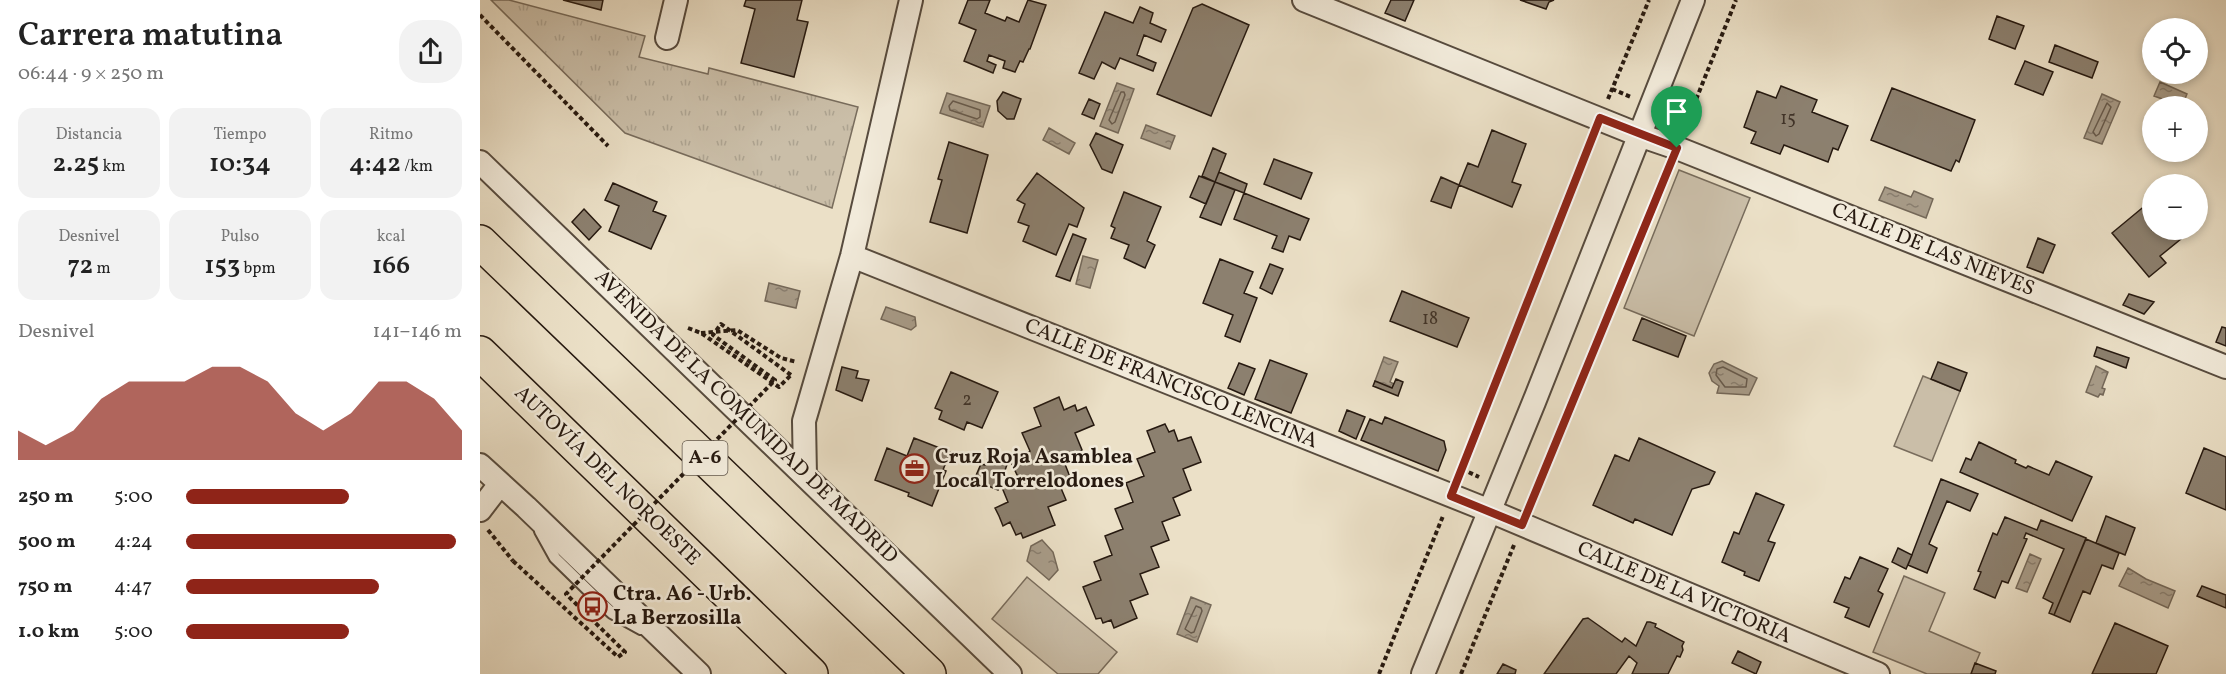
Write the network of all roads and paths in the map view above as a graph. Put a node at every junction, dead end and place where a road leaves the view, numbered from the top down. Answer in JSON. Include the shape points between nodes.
{"nodes":[{"id":1,"x":676,"y":0,"type":"edge"},
{"id":2,"x":911,"y":0,"type":"edge"},
{"id":3,"x":1304,"y":0,"type":"edge"},
{"id":4,"x":1648,"y":0,"type":"edge"},
{"id":5,"x":1693,"y":0,"type":"edge"},
{"id":6,"x":1736,"y":0,"type":"edge"},
{"id":7,"x":480,"y":15,"type":"edge"},
{"id":8,"x":667,"y":38,"type":"dead end"},
{"id":9,"x":1600,"y":118,"type":"junction"},
{"id":10,"x":1639,"y":135,"type":"junction"},
{"id":11,"x":608,"y":146,"type":"dead end"},
{"id":12,"x":1677,"y":148,"type":"junction"},
{"id":13,"x":480,"y":162,"type":"edge"},
{"id":14,"x":480,"y":242,"type":"edge"},
{"id":15,"x":852,"y":256,"type":"junction"},
{"id":16,"x":480,"y":353,"type":"edge"},
{"id":17,"x":800,"y":362,"type":"dead end"},
{"id":18,"x":2226,"y":367,"type":"edge"},
{"id":19,"x":480,"y":465,"type":"edge"},
{"id":20,"x":805,"y":476,"type":"junction"},
{"id":21,"x":500,"y":484,"type":"junction"},
{"id":22,"x":1451,"y":496,"type":"junction"},
{"id":23,"x":1490,"y":511,"type":"junction"},
{"id":24,"x":483,"y":519,"type":"edge"},
{"id":25,"x":1522,"y":525,"type":"junction"},
{"id":26,"x":699,"y":674,"type":"edge"},
{"id":27,"x":811,"y":674,"type":"edge"},
{"id":28,"x":929,"y":674,"type":"edge"},
{"id":29,"x":1010,"y":674,"type":"edge"},
{"id":30,"x":1380,"y":674,"type":"edge"},
{"id":31,"x":1423,"y":674,"type":"edge"},
{"id":32,"x":1461,"y":674,"type":"edge"},
{"id":33,"x":1878,"y":674,"type":"edge"}],
"edges":[{"from":1,"to":8,"type":"street"},
{"from":2,"to":15,"type":"street"},
{"from":3,"to":9,"type":"street","name":"CALLE DE LAS NIEVES"},
{"from":4,"to":9,"type":"path"},
{"from":5,"to":10,"type":"street"},
{"from":6,"to":12,"type":"path"},
{"from":7,"to":11,"type":"path"},
{"from":9,"to":10,"type":"street","name":"CALLE DE LAS NIEVES"},
{"from":9,"to":22,"type":"path"},
{"from":10,"to":12,"type":"street","name":"CALLE DE LAS NIEVES"},
{"from":10,"to":23,"type":"street"},
{"from":12,"to":18,"type":"street","name":"CALLE DE LAS NIEVES"},
{"from":12,"to":25,"type":"path"},
{"from":13,"to":20,"type":"street","name":"AVENIDA DE LA COMUNIDAD DE MADRID"},
{"from":14,"to":28,"type":"highway","number":"A-6"},
{"from":15,"to":20,"type":"street","via":[[804,421]]},
{"from":15,"to":22,"type":"street","name":"CALLE DE FRANCISCO LENCINA"},
{"from":16,"to":27,"type":"highway","name":"AUTOVÍA DEL NOROESTE"},
{"from":17,"to":24,"type":"path","bridge":true,"via":[[781,358],[737,330],[701,333],[770,381],[779,387],[791,375],[721,324],[713,335],[775,380],[767,389],[566,594],[625,652],[618,657],[513,561]]},
{"from":19,"to":21,"type":"street"},
{"from":20,"to":29,"type":"street","name":"AVENIDA DE LA COMUNIDAD DE MADRID"},
{"from":21,"to":24,"type":"street"},
{"from":21,"to":26,"type":"street"},
{"from":22,"to":23,"type":"street","name":"CALLE DE FRANCISCO LENCINA"},
{"from":22,"to":30,"type":"path"},
{"from":23,"to":25,"type":"street","name":"CALLE DE LA VICTORIA"},
{"from":23,"to":31,"type":"street"},
{"from":25,"to":32,"type":"path"},
{"from":25,"to":33,"type":"street","name":"CALLE DE LA VICTORIA"}]}
